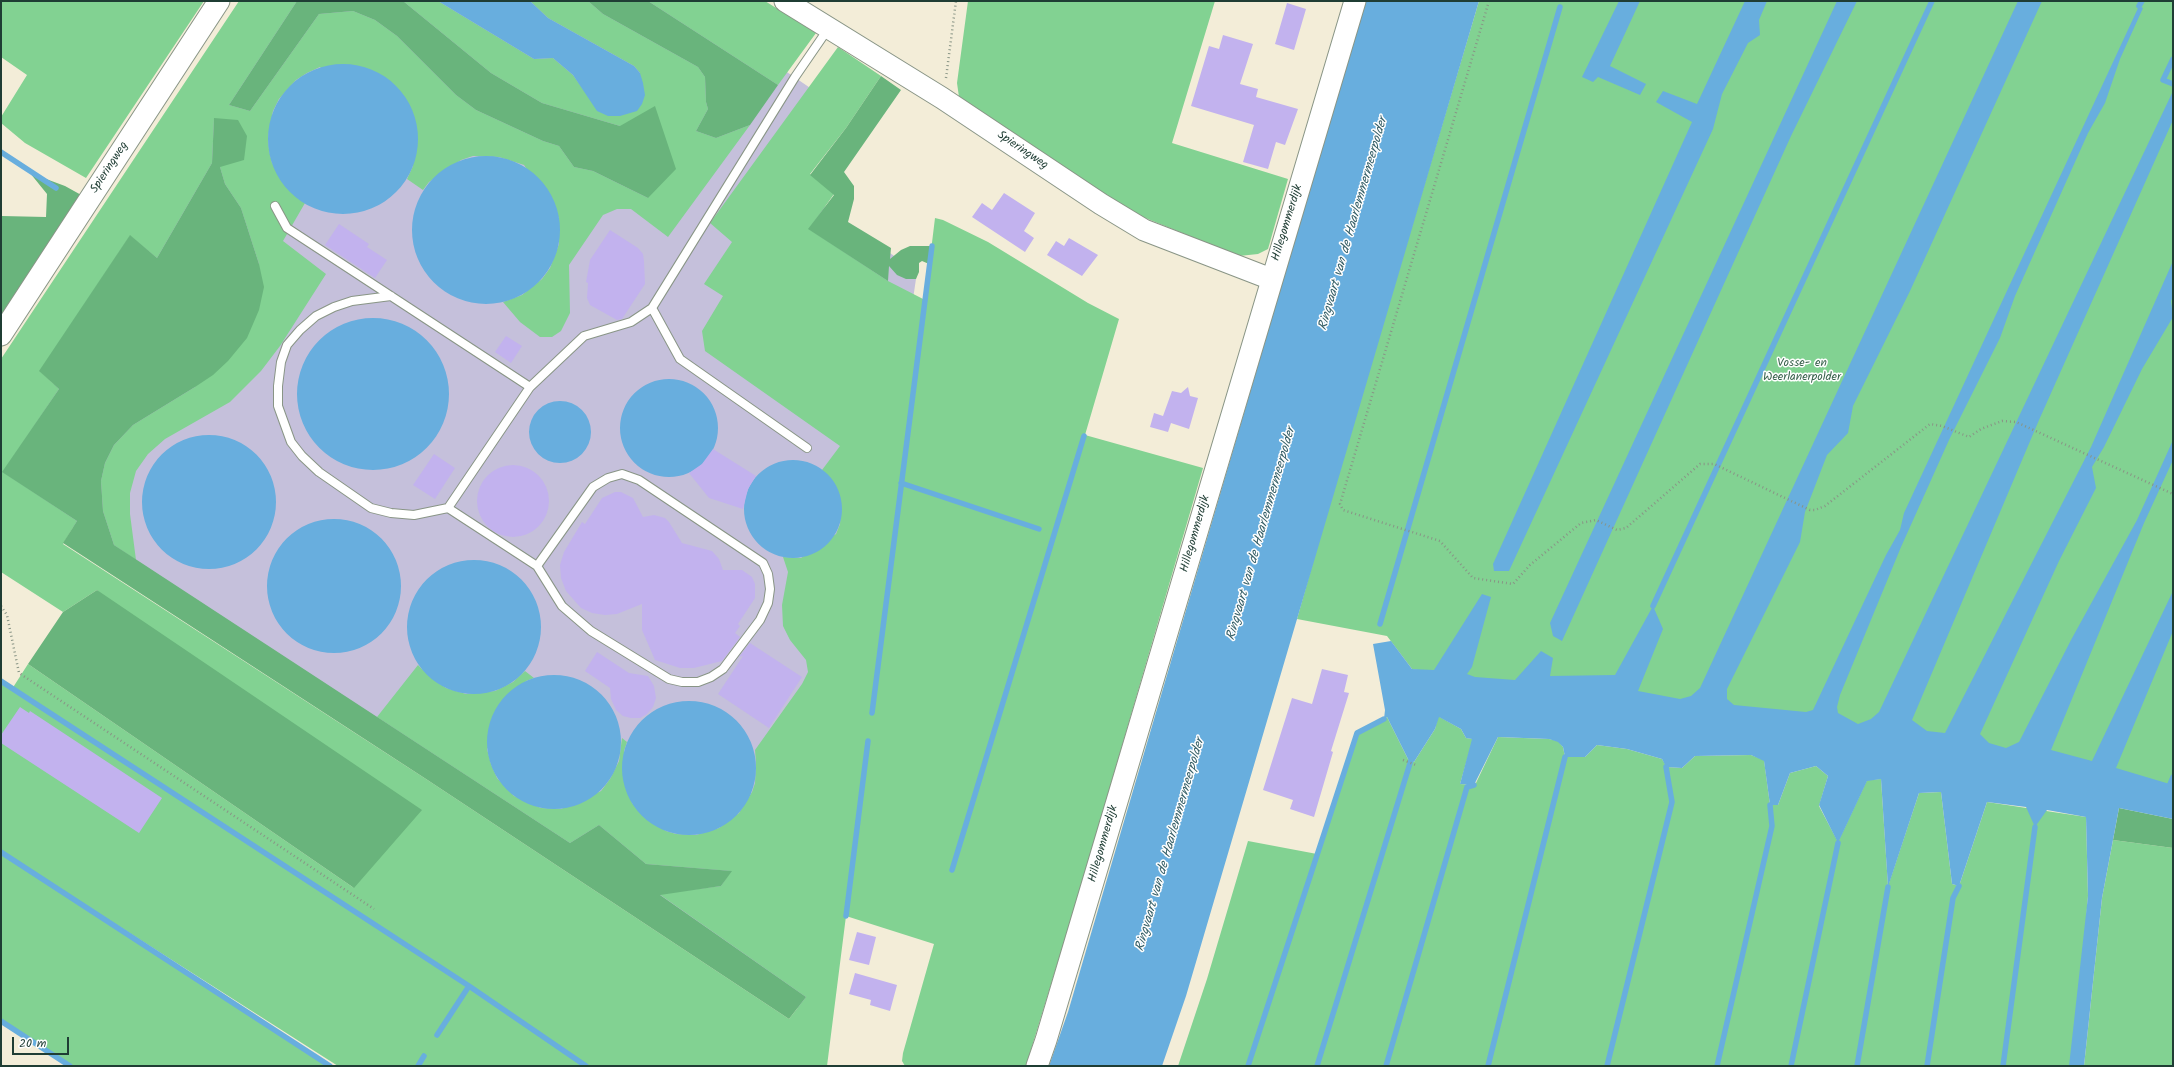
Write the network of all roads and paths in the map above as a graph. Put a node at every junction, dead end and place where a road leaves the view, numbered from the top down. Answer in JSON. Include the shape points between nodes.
{"nodes":[{"id":1,"x":220,"y":1,"type":"edge"},
{"id":2,"x":785,"y":1,"type":"edge"},
{"id":3,"x":956,"y":1,"type":"edge"},
{"id":4,"x":1355,"y":1,"type":"edge"},
{"id":5,"x":1489,"y":1,"type":"edge"},
{"id":6,"x":828,"y":29,"type":"junction"},
{"id":7,"x":948,"y":67,"type":"dead end"},
{"id":8,"x":275,"y":206,"type":"dead end"},
{"id":9,"x":1271,"y":279,"type":"junction"},
{"id":10,"x":391,"y":296,"type":"junction"},
{"id":11,"x":652,"y":308,"type":"junction"},
{"id":12,"x":1,"y":335,"type":"edge"},
{"id":13,"x":530,"y":387,"type":"junction"},
{"id":14,"x":807,"y":448,"type":"dead end"},
{"id":15,"x":2173,"y":494,"type":"edge"},
{"id":16,"x":448,"y":508,"type":"junction"},
{"id":17,"x":537,"y":566,"type":"junction"},
{"id":18,"x":1,"y":606,"type":"edge"},
{"id":19,"x":1403,"y":760,"type":"dead end"},
{"id":20,"x":1416,"y":765,"type":"dead end"},
{"id":21,"x":374,"y":909,"type":"dead end"},
{"id":22,"x":1036,"y":1066,"type":"edge"}],
"edges":[{"from":1,"to":12,"type":"street","name":"Spieringweg"},
{"from":2,"to":6,"type":"street","name":"Spieringweg"},
{"from":3,"to":7,"type":"path"},
{"from":4,"to":9,"type":"street","name":"Hillegommerdijk"},
{"from":5,"to":15,"type":"path","via":[[1340,504],[1343,510],[1440,541],[1474,578],[1513,584],[1530,565],[1581,523],[1596,520],[1617,530],[1626,528],[1700,464],[1714,464],[1810,510],[1825,506],[1930,424],[1969,437],[2002,421],[2016,422]]},
{"from":6,"to":9,"type":"street","name":"Spieringweg","via":[[942,98],[1144,230]]},
{"from":6,"to":11,"type":"lane","via":[[795,77]]},
{"from":8,"to":10,"type":"lane","via":[[287,228]]},
{"from":9,"to":22,"type":"street","name":"Hillegommerdijk","via":[[1046,1040]]},
{"from":10,"to":13,"type":"lane"},
{"from":10,"to":16,"type":"lane","via":[[358,300],[334,307],[316,316],[300,330],[287,345],[281,362],[278,406],[291,442],[302,456],[319,472],[371,508],[414,515]]},
{"from":11,"to":13,"type":"lane","via":[[631,322],[584,336]]},
{"from":11,"to":14,"type":"lane","via":[[680,358]]},
{"from":13,"to":16,"type":"lane"},
{"from":16,"to":17,"type":"lane"},
{"from":17,"to":17,"type":"lane","via":[[562,606],[591,631],[669,678],[682,682],[698,682],[712,677],[723,669],[760,620],[768,603],[770,589],[763,563],[639,480],[622,474],[593,486]]},
{"from":18,"to":21,"type":"path","via":[[7,615],[19,673]]},
{"from":19,"to":20,"type":"path"}]}
